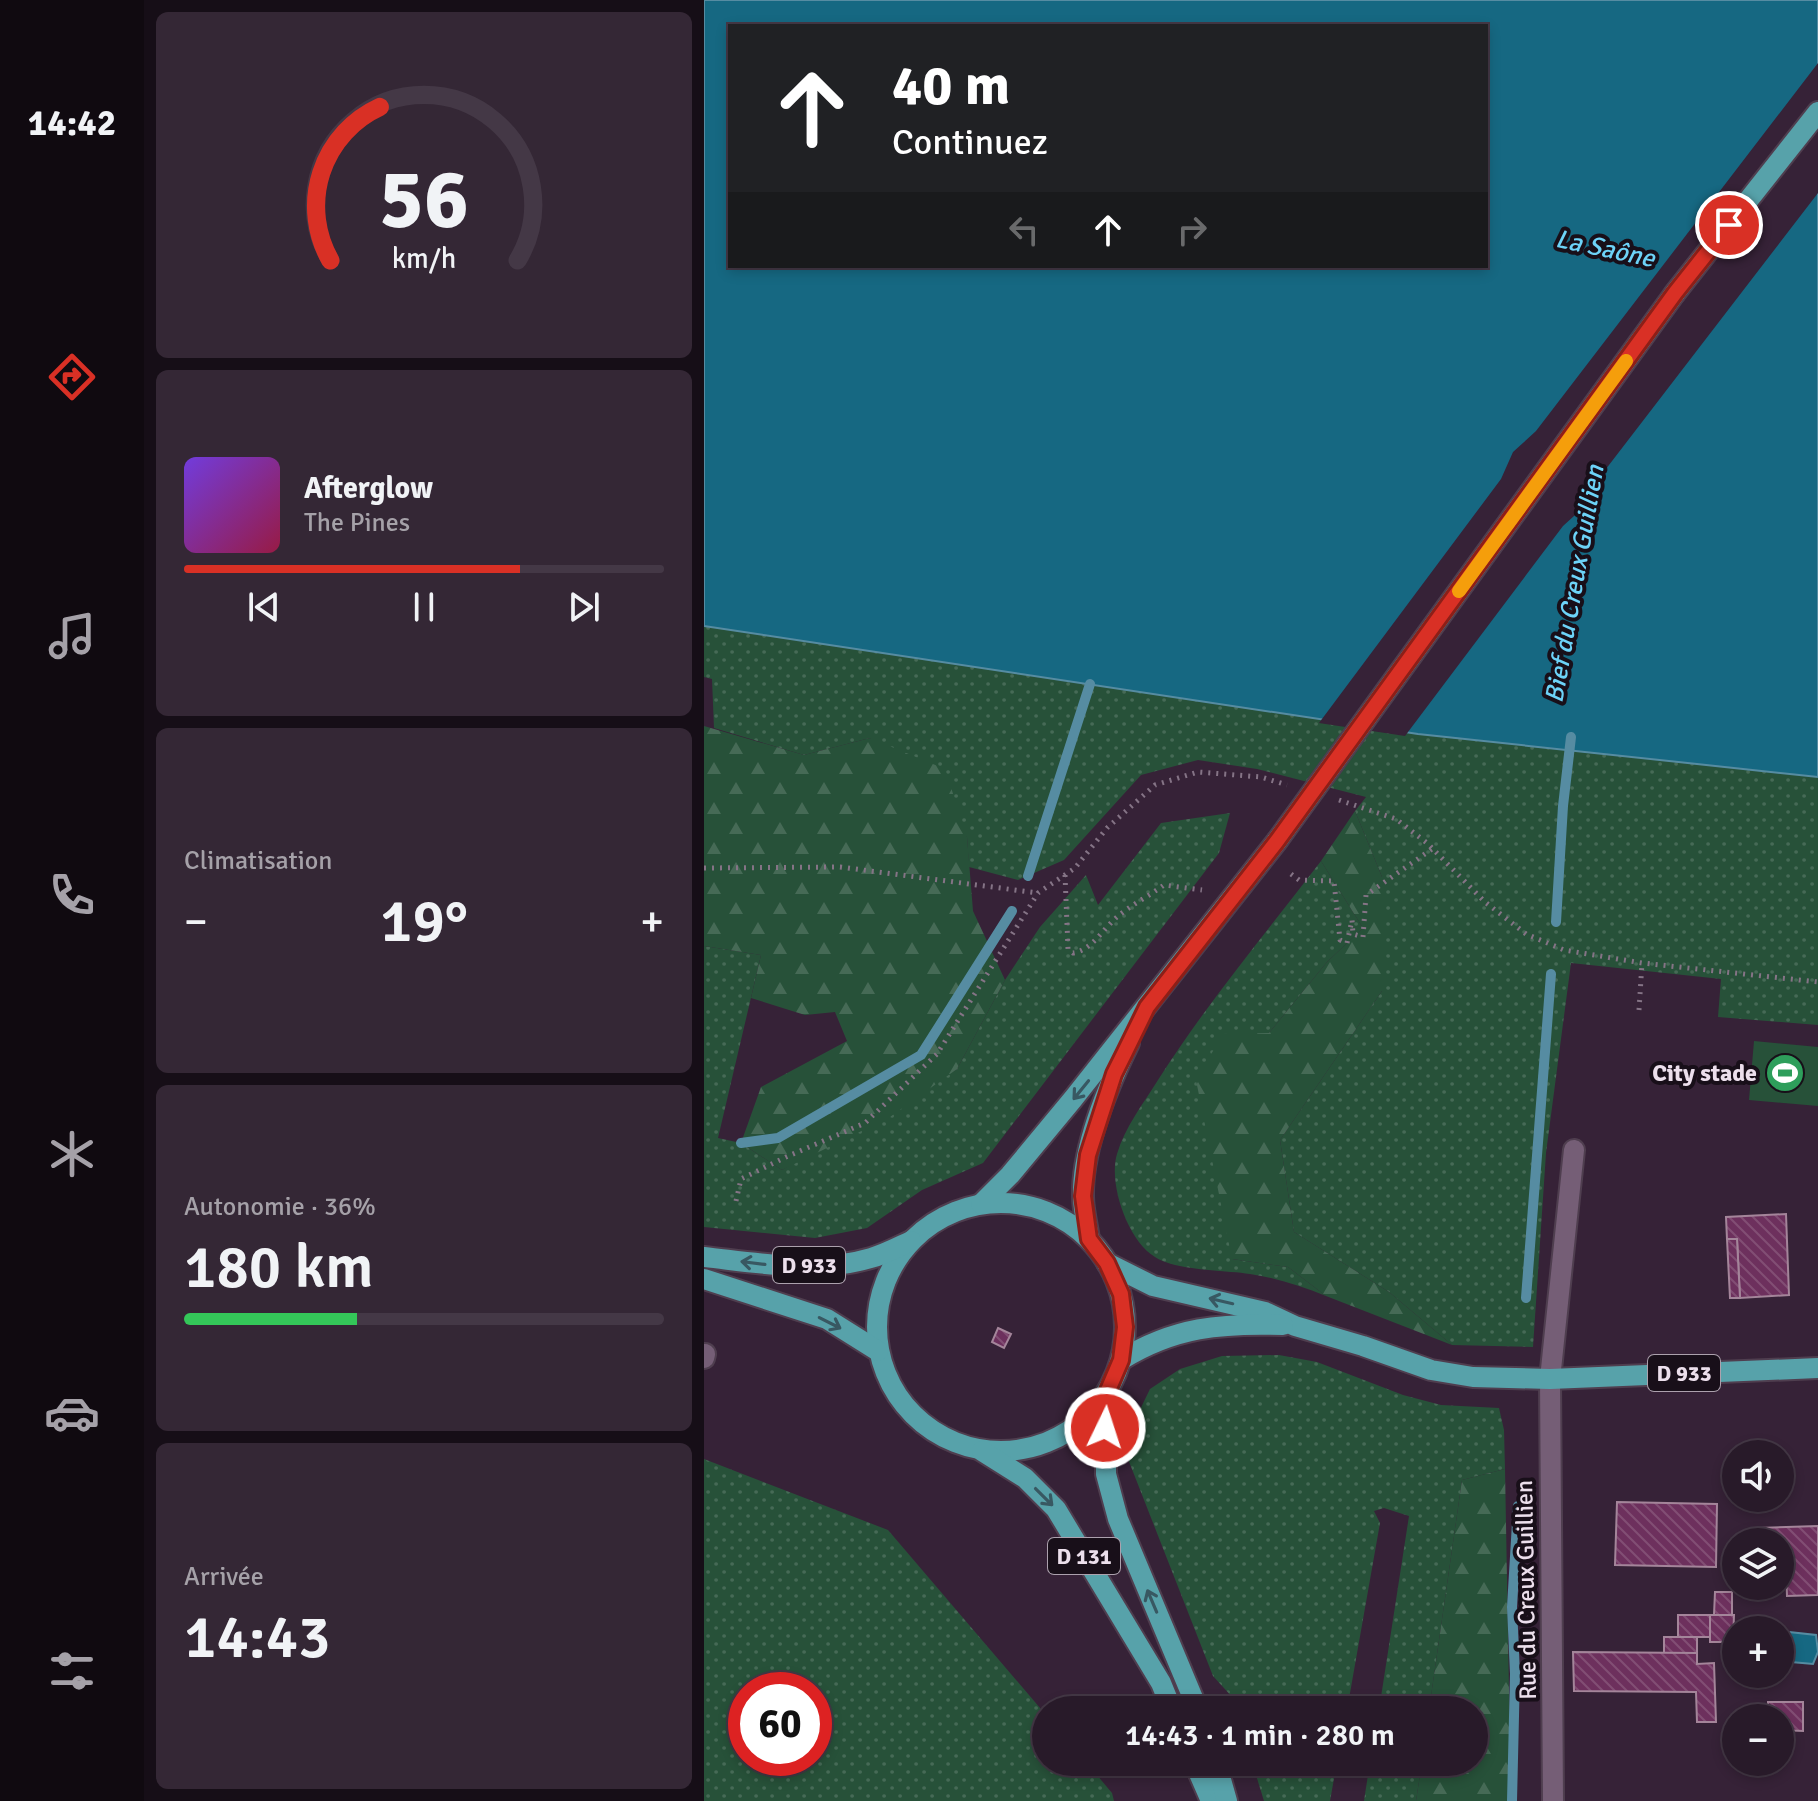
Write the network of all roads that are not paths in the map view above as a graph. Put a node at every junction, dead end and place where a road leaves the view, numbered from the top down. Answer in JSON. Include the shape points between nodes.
{"nodes":[{"id":1,"x":1818,"y":112,"type":"edge"},
{"id":2,"x":1147,"y":1007,"type":"junction"},
{"id":3,"x":1574,"y":1150,"type":"dead end"},
{"id":4,"x":981,"y":1204,"type":"junction"},
{"id":5,"x":1089,"y":1239,"type":"junction"},
{"id":6,"x":911,"y":1241,"type":"junction"},
{"id":7,"x":704,"y":1257,"type":"edge"},
{"id":8,"x":1107,"y":1263,"type":"junction"},
{"id":9,"x":704,"y":1279,"type":"edge"},
{"id":10,"x":1295,"y":1326,"type":"junction"},
{"id":11,"x":878,"y":1351,"type":"junction"},
{"id":12,"x":1121,"y":1360,"type":"junction"},
{"id":13,"x":1818,"y":1368,"type":"edge"},
{"id":14,"x":1550,"y":1379,"type":"junction"},
{"id":15,"x":1106,"y":1395,"type":"junction"},
{"id":16,"x":982,"y":1451,"type":"junction"},
{"id":17,"x":1166,"y":1696,"type":"edge"},
{"id":18,"x":1192,"y":1696,"type":"edge"},
{"id":19,"x":1200,"y":1776,"type":"edge"},
{"id":20,"x":1220,"y":1776,"type":"edge"},
{"id":21,"x":1211,"y":1801,"type":"edge"},
{"id":22,"x":1227,"y":1801,"type":"edge"},
{"id":23,"x":1553,"y":1801,"type":"edge"}],
"edges":[{"from":1,"to":2,"type":"main road","bridge":true,"via":[[1675,293],[1277,841]]},
{"from":2,"to":4,"type":"main road","one_way":true},
{"from":2,"to":5,"type":"main road","via":[[1114,1074],[1088,1155],[1083,1196]]},
{"from":3,"to":14,"type":"street","name":"Rue du Creux Guillien"},
{"from":4,"to":5,"type":"main road","via":[[1039,1209]]},
{"from":4,"to":6,"type":"main road","via":[[955,1211]]},
{"from":5,"to":8,"type":"main road"},
{"from":6,"to":7,"type":"main road","number":"D 933","one_way":true,"via":[[872,1258],[838,1264],[782,1266]]},
{"from":6,"to":11,"type":"main road","via":[[888,1274],[877,1312]]},
{"from":10,"to":8,"type":"main road","number":"D 933","one_way":true,"via":[[1265,1312],[1153,1286]]},
{"from":8,"to":12,"type":"main road","via":[[1121,1294]]},
{"from":9,"to":11,"type":"main road","number":"D 933","one_way":true,"via":[[827,1319]]},
{"from":10,"to":12,"type":"main road","number":"D 933","via":[[1194,1329],[1150,1342]]},
{"from":10,"to":14,"type":"main road","number":"D 933","via":[[1431,1370]]},
{"from":11,"to":16,"type":"main road","via":[[891,1387],[914,1418],[945,1440]]},
{"from":12,"to":15,"type":"main road"},
{"from":13,"to":14,"type":"main road","number":"D 933"},
{"from":14,"to":23,"type":"street","name":"Rue du Creux Guillien"},
{"from":15,"to":16,"type":"main road","via":[[1082,1422],[1052,1441],[1018,1451]]},
{"from":18,"to":15,"type":"main road","number":"D 131","one_way":true,"via":[[1118,1519],[1106,1474]]},
{"from":16,"to":17,"type":"main road","number":"D 131","one_way":true,"via":[[1025,1478],[1056,1509]]},
{"from":19,"to":21,"type":"main road"},
{"from":20,"to":22,"type":"main road"}]}
